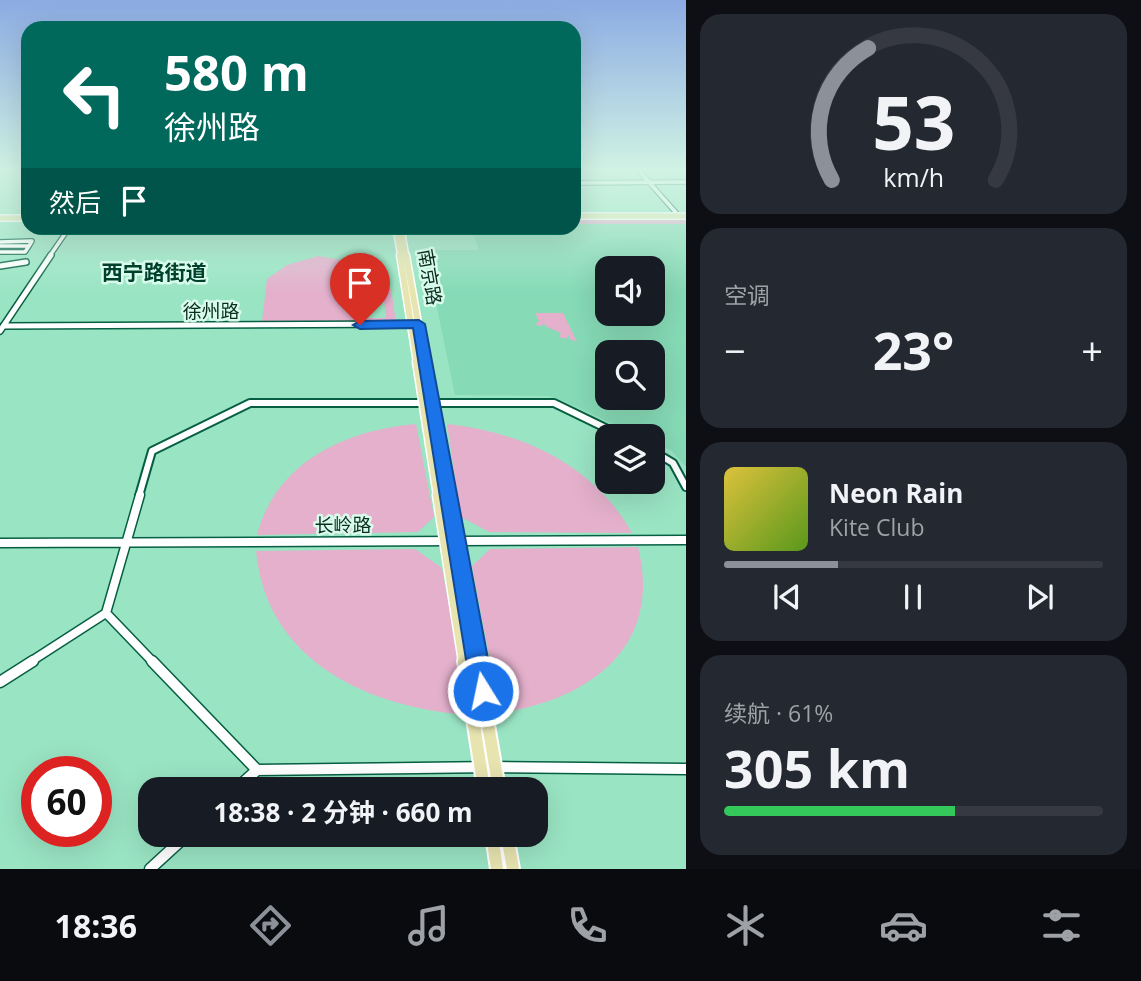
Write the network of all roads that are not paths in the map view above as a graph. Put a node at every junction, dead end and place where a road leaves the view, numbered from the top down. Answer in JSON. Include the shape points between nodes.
{"nodes":[{"id":1,"x":675,"y":212,"type":"edge"},
{"id":2,"x":581,"y":216,"type":"edge"},
{"id":3,"x":679,"y":216,"type":"junction"},
{"id":4,"x":686,"y":216,"type":"edge"},
{"id":5,"x":0,"y":218,"type":"edge"},
{"id":6,"x":21,"y":218,"type":"edge"},
{"id":7,"x":62,"y":235,"type":"edge"},
{"id":8,"x":65,"y":235,"type":"edge"},
{"id":9,"x":397,"y":235,"type":"edge"},
{"id":10,"x":402,"y":235,"type":"edge"},
{"id":11,"x":62,"y":238,"type":"junction"},
{"id":12,"x":0,"y":244,"type":"edge"},
{"id":13,"x":0,"y":252,"type":"edge"},
{"id":14,"x":26,"y":262,"type":"dead end"},
{"id":15,"x":0,"y":266,"type":"edge"},
{"id":16,"x":415,"y":324,"type":"junction"},
{"id":17,"x":2,"y":329,"type":"edge"},
{"id":18,"x":428,"y":402,"type":"junction"},
{"id":19,"x":597,"y":424,"type":"edge"},
{"id":20,"x":665,"y":458,"type":"edge"},
{"id":21,"x":686,"y":488,"type":"edge"},
{"id":22,"x":444,"y":540,"type":"junction"},
{"id":23,"x":457,"y":540,"type":"junction"},
{"id":24,"x":686,"y":540,"type":"edge"},
{"id":25,"x":126,"y":542,"type":"junction"},
{"id":26,"x":0,"y":543,"type":"edge"},
{"id":27,"x":106,"y":613,"type":"junction"},
{"id":28,"x":0,"y":682,"type":"edge"},
{"id":29,"x":481,"y":767,"type":"junction"},
{"id":30,"x":495,"y":767,"type":"junction"},
{"id":31,"x":686,"y":769,"type":"edge"},
{"id":32,"x":257,"y":770,"type":"junction"},
{"id":33,"x":249,"y":777,"type":"edge"},
{"id":34,"x":482,"y":777,"type":"edge"},
{"id":35,"x":497,"y":777,"type":"edge"},
{"id":36,"x":174,"y":847,"type":"edge"},
{"id":37,"x":494,"y":847,"type":"edge"},
{"id":38,"x":509,"y":847,"type":"edge"},
{"id":39,"x":150,"y":869,"type":"edge"},
{"id":40,"x":497,"y":869,"type":"edge"},
{"id":41,"x":513,"y":869,"type":"edge"}],
"edges":[{"from":1,"to":3,"type":"street"},
{"from":2,"to":3,"type":"main road"},
{"from":3,"to":4,"type":"main road"},
{"from":5,"to":6,"type":"main road"},
{"from":7,"to":11,"type":"street"},
{"from":8,"to":11,"type":"street"},
{"from":9,"to":16,"type":"main road","name":"南京路"},
{"from":10,"to":16,"type":"main road","name":"南京路"},
{"from":11,"to":17,"type":"street"},
{"from":12,"to":13,"type":"street","via":[[29,246],[24,252]]},
{"from":14,"to":15,"type":"street"},
{"from":16,"to":17,"type":"street","name":"徐州路"},
{"from":16,"to":18,"type":"main road","name":"南京路"},
{"from":18,"to":19,"type":"street","via":[[554,403]]},
{"from":18,"to":22,"type":"main road","name":"南京路"},
{"from":18,"to":23,"type":"main road","name":"南京路"},
{"from":18,"to":25,"type":"street","via":[[248,404],[152,451]]},
{"from":20,"to":21,"type":"street","via":[[673,463]]},
{"from":22,"to":23,"type":"street","name":"长岭路"},
{"from":22,"to":25,"type":"street","name":"长岭路"},
{"from":22,"to":29,"type":"main road","name":"南京路"},
{"from":23,"to":24,"type":"street","name":"长岭路"},
{"from":23,"to":30,"type":"main road","name":"南京路"},
{"from":25,"to":26,"type":"street","name":"长岭路"},
{"from":25,"to":27,"type":"street"},
{"from":27,"to":28,"type":"street"},
{"from":27,"to":32,"type":"street"},
{"from":29,"to":30,"type":"street"},
{"from":29,"to":32,"type":"street"},
{"from":29,"to":34,"type":"main road","name":"南京路"},
{"from":30,"to":31,"type":"street"},
{"from":30,"to":35,"type":"main road","name":"南京路"},
{"from":32,"to":33,"type":"street"},
{"from":36,"to":39,"type":"street"},
{"from":37,"to":40,"type":"main road"},
{"from":38,"to":41,"type":"main road"}]}
